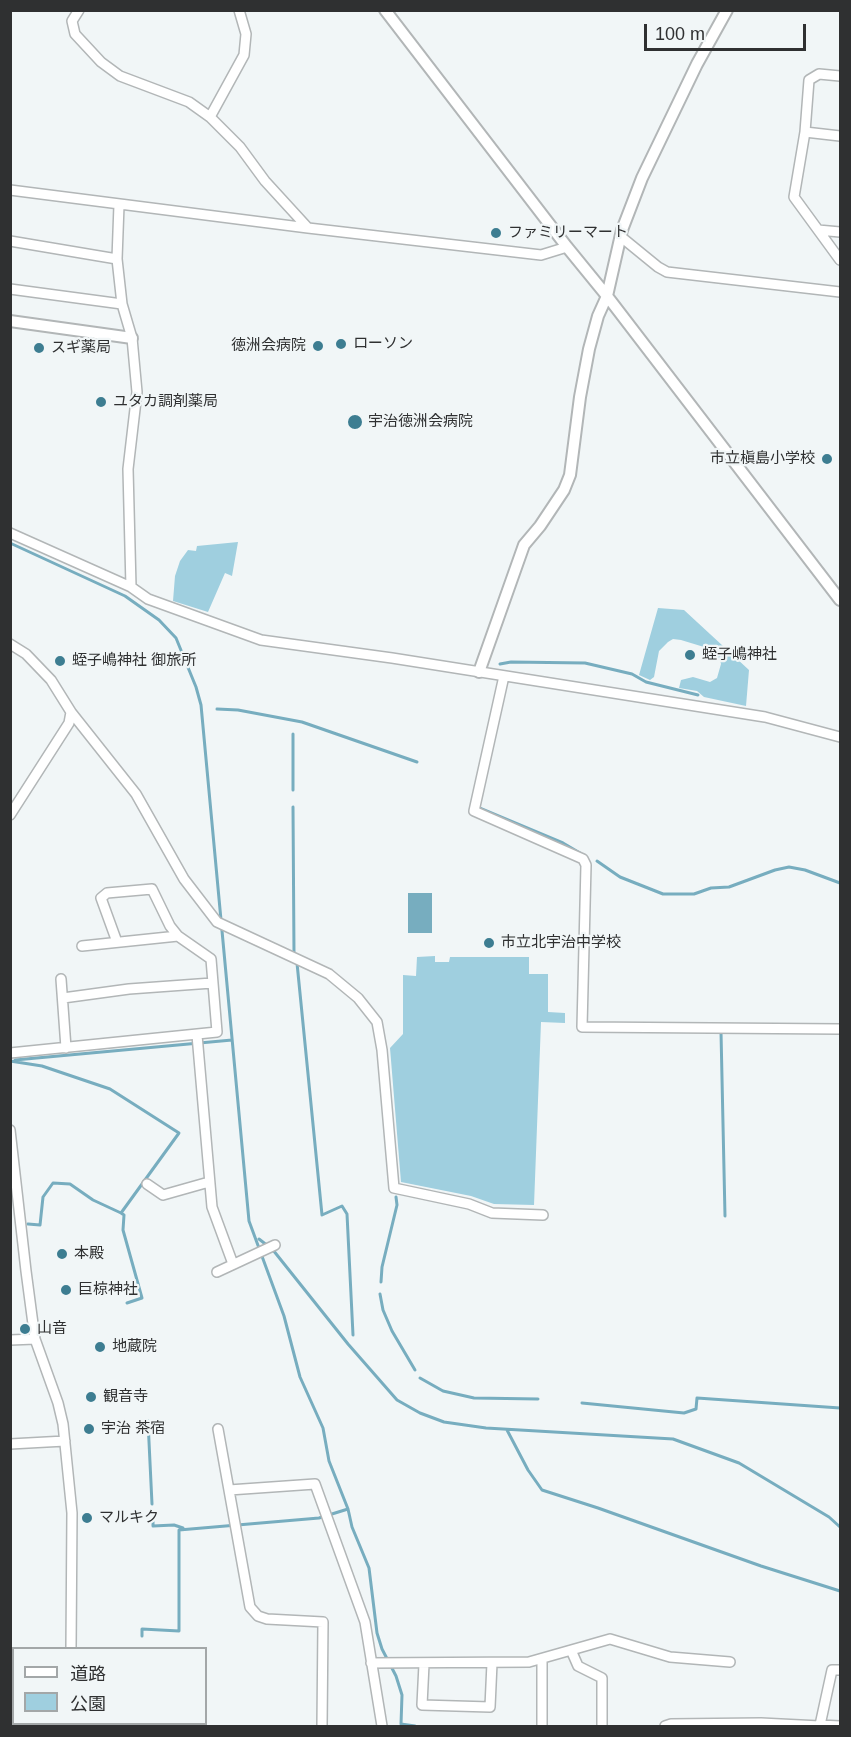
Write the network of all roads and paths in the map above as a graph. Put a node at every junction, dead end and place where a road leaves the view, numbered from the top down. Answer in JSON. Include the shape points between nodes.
{"nodes":[{"id":1,"x":79,"y":10,"type":"edge"},
{"id":2,"x":239,"y":10,"type":"edge"},
{"id":3,"x":385,"y":10,"type":"edge"},
{"id":4,"x":727,"y":10,"type":"edge"},
{"id":5,"x":840,"y":76,"type":"edge"},
{"id":6,"x":210,"y":117,"type":"junction"},
{"id":7,"x":805,"y":132,"type":"junction"},
{"id":8,"x":840,"y":136,"type":"edge"},
{"id":9,"x":10,"y":190,"type":"edge"},
{"id":10,"x":119,"y":205,"type":"junction"},
{"id":11,"x":308,"y":228,"type":"junction"},
{"id":12,"x":818,"y":230,"type":"junction"},
{"id":13,"x":840,"y":232,"type":"edge"},
{"id":14,"x":620,"y":236,"type":"junction"},
{"id":15,"x":10,"y":241,"type":"edge"},
{"id":16,"x":567,"y":247,"type":"junction"},
{"id":17,"x":117,"y":259,"type":"junction"},
{"id":18,"x":840,"y":260,"type":"edge"},
{"id":19,"x":10,"y":289,"type":"edge"},
{"id":20,"x":840,"y":292,"type":"edge"},
{"id":21,"x":607,"y":296,"type":"junction"},
{"id":22,"x":122,"y":304,"type":"junction"},
{"id":23,"x":10,"y":321,"type":"edge"},
{"id":24,"x":132,"y":338,"type":"junction"},
{"id":25,"x":10,"y":533,"type":"edge"},
{"id":26,"x":131,"y":587,"type":"junction"},
{"id":27,"x":840,"y":600,"type":"edge"},
{"id":28,"x":10,"y":644,"type":"edge"},
{"id":29,"x":479,"y":672,"type":"junction"},
{"id":30,"x":504,"y":676,"type":"junction"},
{"id":31,"x":71,"y":712,"type":"junction"},
{"id":32,"x":840,"y":737,"type":"edge"},
{"id":33,"x":10,"y":815,"type":"edge"},
{"id":34,"x":178,"y":936,"type":"junction"},
{"id":35,"x":117,"y":942,"type":"junction"},
{"id":36,"x":82,"y":946,"type":"dead end"},
{"id":37,"x":61,"y":979,"type":"dead end"},
{"id":38,"x":212,"y":983,"type":"junction"},
{"id":39,"x":63,"y":998,"type":"junction"},
{"id":40,"x":840,"y":1029,"type":"edge"},
{"id":41,"x":197,"y":1035,"type":"junction"},
{"id":42,"x":66,"y":1048,"type":"junction"},
{"id":43,"x":10,"y":1053,"type":"edge"},
{"id":44,"x":10,"y":1130,"type":"edge"},
{"id":45,"x":209,"y":1182,"type":"junction"},
{"id":46,"x":147,"y":1184,"type":"dead end"},
{"id":47,"x":543,"y":1215,"type":"dead end"},
{"id":48,"x":275,"y":1245,"type":"dead end"},
{"id":49,"x":233,"y":1264,"type":"junction"},
{"id":50,"x":217,"y":1272,"type":"dead end"},
{"id":51,"x":35,"y":1339,"type":"junction"},
{"id":52,"x":10,"y":1340,"type":"edge"},
{"id":53,"x":218,"y":1429,"type":"dead end"},
{"id":54,"x":65,"y":1441,"type":"junction"},
{"id":55,"x":10,"y":1444,"type":"edge"},
{"id":56,"x":230,"y":1490,"type":"junction"},
{"id":57,"x":70,"y":1647,"type":"edge"},
{"id":58,"x":570,"y":1650,"type":"junction"},
{"id":59,"x":542,"y":1659,"type":"junction"},
{"id":60,"x":730,"y":1662,"type":"dead end"},
{"id":61,"x":492,"y":1663,"type":"junction"},
{"id":62,"x":371,"y":1664,"type":"junction"},
{"id":63,"x":424,"y":1664,"type":"junction"},
{"id":64,"x":840,"y":1670,"type":"edge"},
{"id":65,"x":761,"y":1725,"type":"edge"},
{"id":66,"x":322,"y":1726,"type":"edge"},
{"id":67,"x":382,"y":1726,"type":"edge"},
{"id":68,"x":542,"y":1726,"type":"edge"},
{"id":69,"x":602,"y":1726,"type":"edge"},
{"id":70,"x":669,"y":1726,"type":"edge"},
{"id":71,"x":820,"y":1726,"type":"edge"},
{"id":72,"x":840,"y":1726,"type":"edge"}],
"edges":[{"from":1,"to":6,"type":"street","via":[[72,21],[75,34],[101,62],[120,75],[189,102]]},
{"from":2,"to":6,"type":"street","via":[[246,34],[244,55]]},
{"from":3,"to":16,"type":"street"},
{"from":4,"to":14,"type":"street","via":[[647,168]]},
{"from":5,"to":7,"type":"street","via":[[819,74],[809,80]]},
{"from":6,"to":11,"type":"street"},
{"from":7,"to":8,"type":"street"},
{"from":7,"to":12,"type":"street","via":[[794,197]]},
{"from":9,"to":10,"type":"street"},
{"from":10,"to":11,"type":"street"},
{"from":10,"to":17,"type":"street"},
{"from":11,"to":16,"type":"street","via":[[541,255]]},
{"from":12,"to":13,"type":"street"},
{"from":12,"to":18,"type":"street"},
{"from":14,"to":20,"type":"street","via":[[667,272]]},
{"from":14,"to":21,"type":"street"},
{"from":15,"to":17,"type":"street"},
{"from":16,"to":21,"type":"street"},
{"from":17,"to":22,"type":"street"},
{"from":19,"to":22,"type":"street"},
{"from":21,"to":27,"type":"street"},
{"from":21,"to":29,"type":"street","via":[[589,349],[570,476],[524,545]]},
{"from":22,"to":24,"type":"street"},
{"from":23,"to":24,"type":"street"},
{"from":24,"to":26,"type":"street","via":[[137,392],[128,469]]},
{"from":25,"to":26,"type":"street"},
{"from":26,"to":29,"type":"street","via":[[148,599],[261,640]]},
{"from":28,"to":31,"type":"street","via":[[26,654],[51,680]]},
{"from":29,"to":30,"type":"street"},
{"from":30,"to":32,"type":"street","via":[[765,717]]},
{"from":30,"to":40,"type":"street","via":[[474,811],[583,859],[586,865],[582,1027]]},
{"from":31,"to":33,"type":"street","via":[[69,723]]},
{"from":31,"to":47,"type":"street","via":[[136,794],[184,879],[217,922],[329,974],[358,998],[377,1022],[394,1188],[469,1204],[492,1213]]},
{"from":34,"to":35,"type":"street"},
{"from":34,"to":35,"type":"street","via":[[152,889],[107,893],[101,898]]},
{"from":34,"to":38,"type":"street","via":[[211,959]]},
{"from":35,"to":36,"type":"street"},
{"from":37,"to":39,"type":"street"},
{"from":38,"to":39,"type":"street"},
{"from":38,"to":41,"type":"street","via":[[217,1032]]},
{"from":39,"to":42,"type":"street"},
{"from":41,"to":42,"type":"street"},
{"from":41,"to":45,"type":"street"},
{"from":42,"to":43,"type":"street"},
{"from":44,"to":51,"type":"street"},
{"from":45,"to":46,"type":"street","via":[[163,1195]]},
{"from":45,"to":49,"type":"street","via":[[212,1207]]},
{"from":48,"to":49,"type":"street"},
{"from":49,"to":50,"type":"street"},
{"from":51,"to":52,"type":"street"},
{"from":51,"to":54,"type":"street","via":[[58,1403]]},
{"from":53,"to":56,"type":"street"},
{"from":54,"to":55,"type":"street"},
{"from":54,"to":57,"type":"street","via":[[72,1513]]},
{"from":56,"to":62,"type":"street","via":[[315,1484],[366,1622]]},
{"from":56,"to":66,"type":"street","via":[[250,1607],[267,1619],[323,1622]]},
{"from":58,"to":59,"type":"street"},
{"from":58,"to":60,"type":"street","via":[[610,1639],[670,1657]]},
{"from":58,"to":69,"type":"street","via":[[578,1666],[602,1678]]},
{"from":59,"to":61,"type":"street"},
{"from":59,"to":68,"type":"street"},
{"from":61,"to":63,"type":"street"},
{"from":61,"to":63,"type":"street","via":[[490,1707],[422,1705]]},
{"from":62,"to":63,"type":"street"},
{"from":62,"to":67,"type":"street"},
{"from":64,"to":71,"type":"street","via":[[832,1670]]},
{"from":65,"to":70,"type":"street"},
{"from":65,"to":71,"type":"street"},
{"from":71,"to":72,"type":"street"}]}
